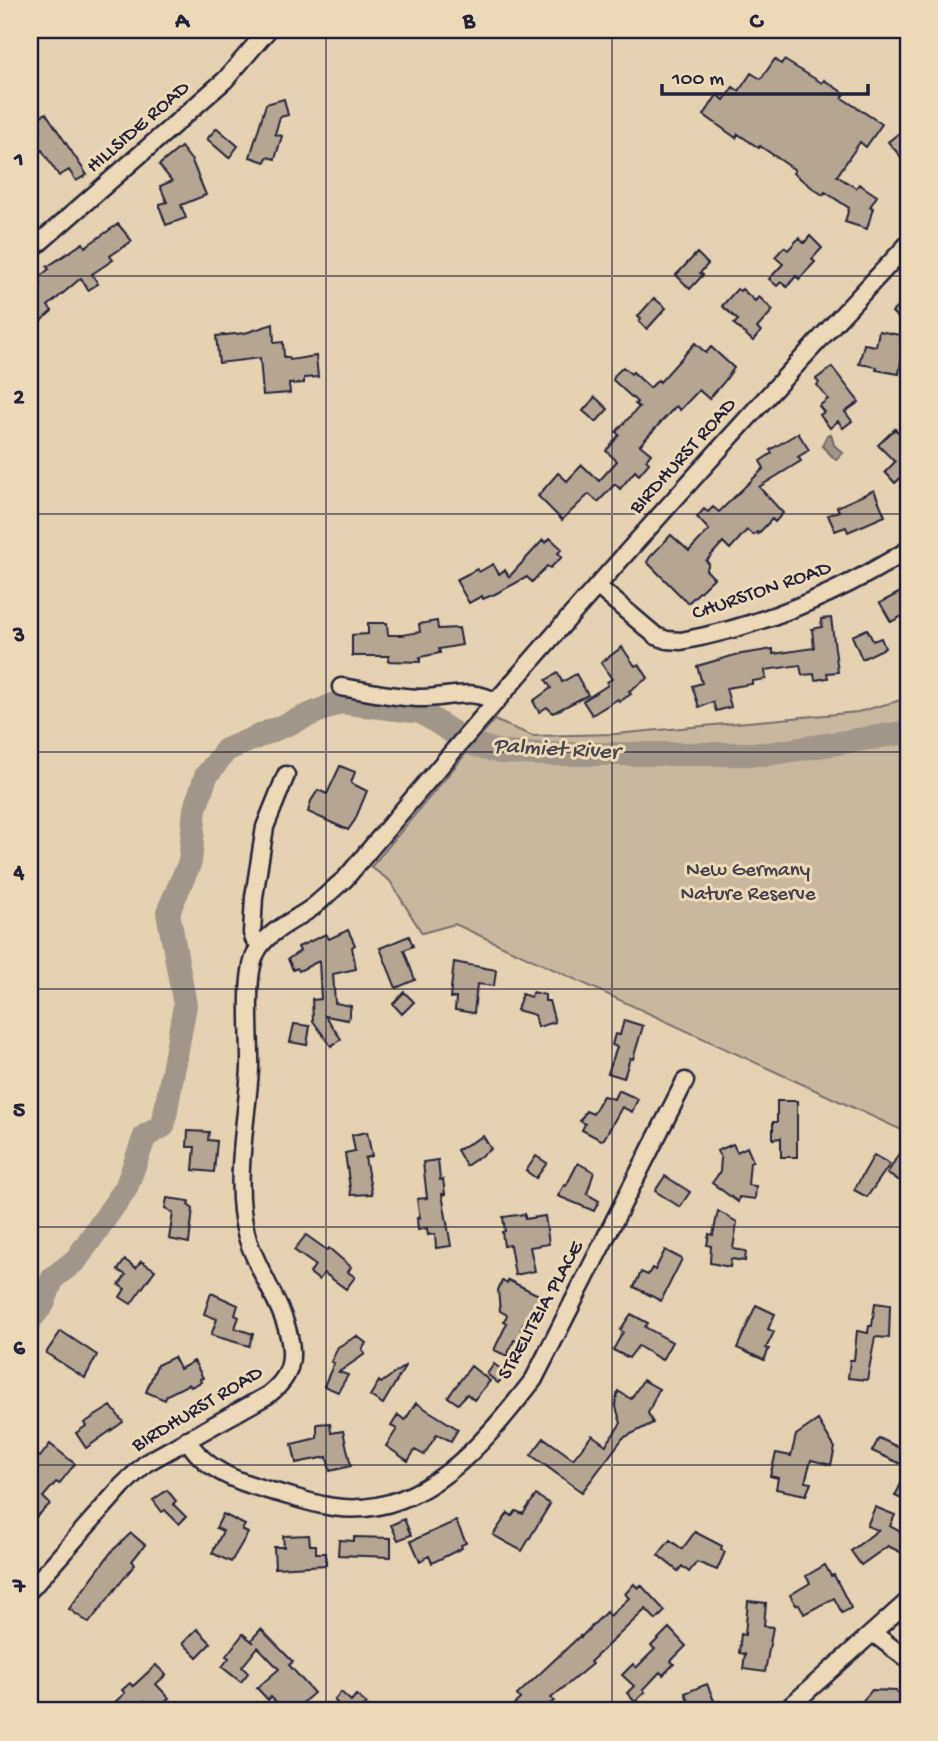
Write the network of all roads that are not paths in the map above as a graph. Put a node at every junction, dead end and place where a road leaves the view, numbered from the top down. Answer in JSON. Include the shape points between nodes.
{"nodes":[{"id":1,"x":268,"y":30,"type":"edge"},
{"id":2,"x":908,"y":244,"type":"edge"},
{"id":3,"x":30,"y":251,"type":"edge"},
{"id":4,"x":908,"y":550,"type":"edge"},
{"id":5,"x":597,"y":586,"type":"junction"},
{"id":6,"x":341,"y":687,"type":"dead end"},
{"id":7,"x":491,"y":708,"type":"junction"},
{"id":8,"x":286,"y":775,"type":"dead end"},
{"id":9,"x":261,"y":945,"type":"junction"},
{"id":10,"x":685,"y":1081,"type":"dead end"},
{"id":11,"x":187,"y":1439,"type":"junction"},
{"id":12,"x":30,"y":1590,"type":"edge"},
{"id":13,"x":908,"y":1601,"type":"edge"},
{"id":14,"x":873,"y":1633,"type":"junction"},
{"id":15,"x":908,"y":1660,"type":"edge"},
{"id":16,"x":785,"y":1711,"type":"edge"}],
"edges":[{"from":1,"to":3,"type":"street","name":"HILLSIDE ROAD","via":[[225,80]]},
{"from":2,"to":5,"type":"street","name":"BIRDHURST ROAD"},
{"from":4,"to":5,"type":"street","name":"CHURSTON ROAD","via":[[822,598],[681,641],[656,636]]},
{"from":5,"to":7,"type":"street","name":"BIRDHURST ROAD"},
{"from":6,"to":7,"type":"street","via":[[423,698],[479,694]]},
{"from":7,"to":9,"type":"street","name":"BIRDHURST ROAD","via":[[345,879]]},
{"from":8,"to":9,"type":"street","name":"BIRDHURST ROAD","via":[[265,827],[259,862],[252,933]]},
{"from":9,"to":11,"type":"street","name":"BIRDHURST ROAD","via":[[254,955],[251,982],[243,1207],[251,1247],[290,1340],[291,1363],[283,1381],[268,1395]]},
{"from":10,"to":11,"type":"street","name":"STRELITZIA PLACE","via":[[534,1379],[447,1474],[427,1488],[381,1507],[333,1507],[249,1485],[213,1469]]},
{"from":11,"to":12,"type":"street","name":"BIRDHURST ROAD","via":[[146,1463],[123,1485]]},
{"from":13,"to":14,"type":"street"},
{"from":14,"to":15,"type":"street"},
{"from":14,"to":16,"type":"street"}]}
